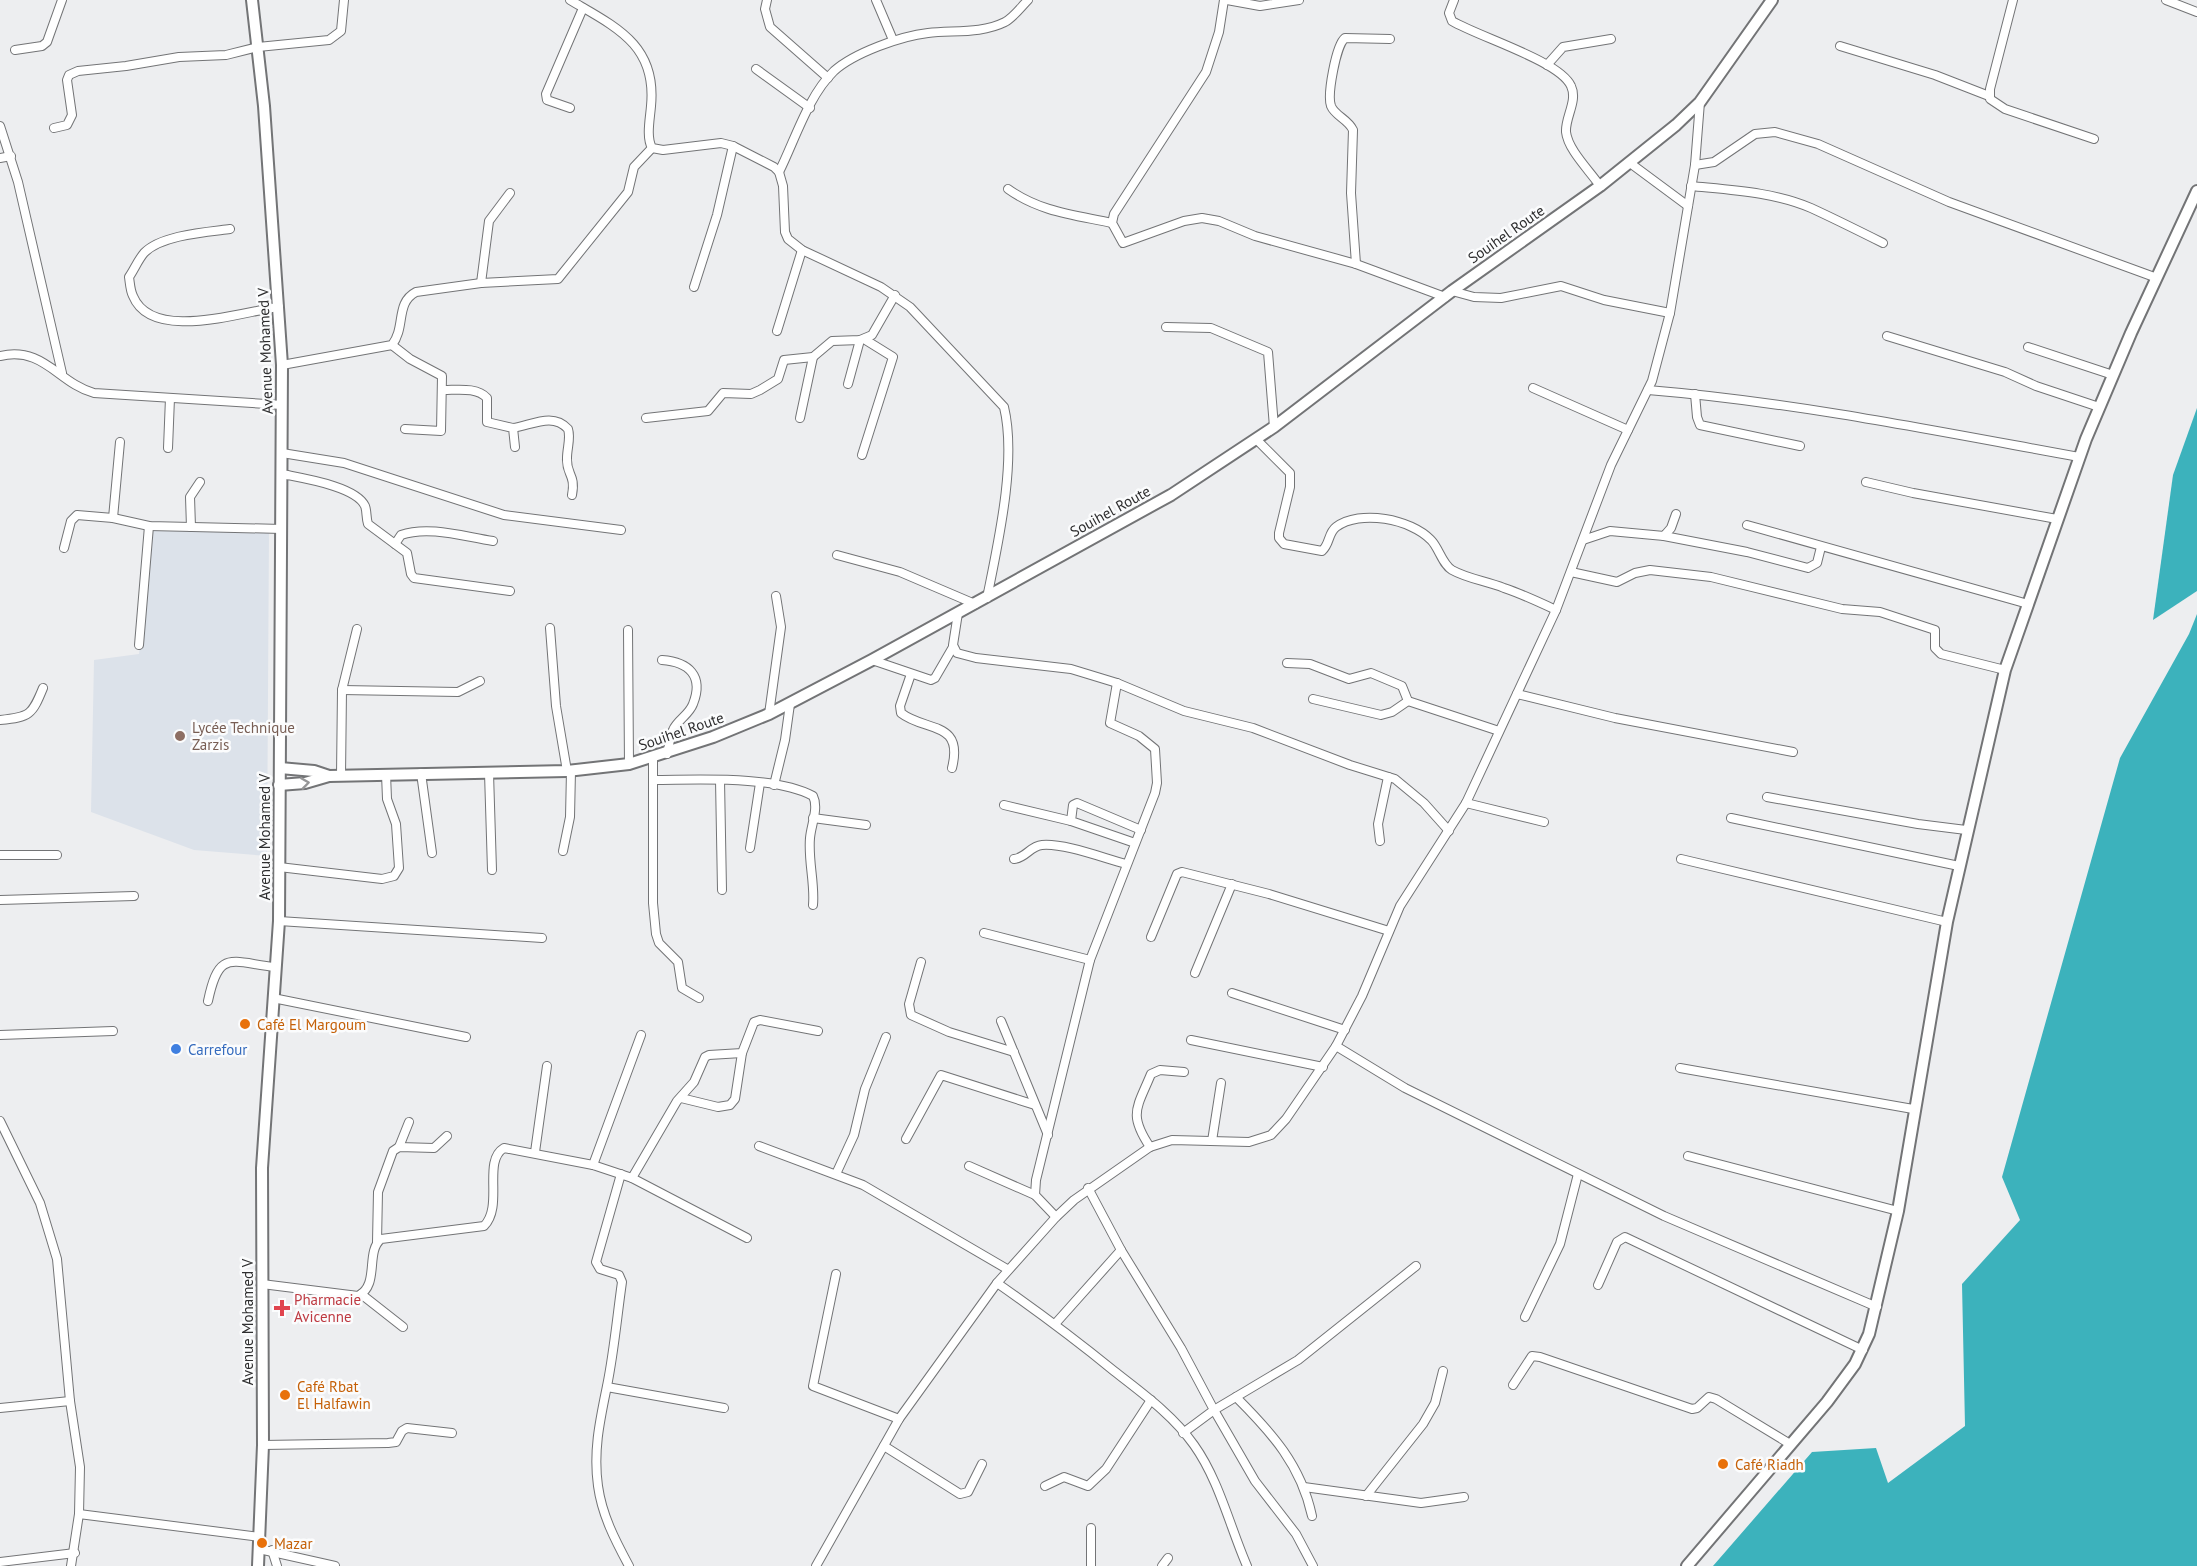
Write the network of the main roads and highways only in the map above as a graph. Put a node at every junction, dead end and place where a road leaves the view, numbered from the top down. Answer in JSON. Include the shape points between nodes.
{"nodes":[{"id":1,"x":252,"y":0,"type":"edge"},
{"id":2,"x":1772,"y":0,"type":"edge"},
{"id":3,"x":2197,"y":191,"type":"edge"},
{"id":4,"x":280,"y":768,"type":"junction"},
{"id":5,"x":335,"y":776,"type":"junction"},
{"id":6,"x":279,"y":785,"type":"junction"},
{"id":7,"x":258,"y":1566,"type":"edge"},
{"id":8,"x":1687,"y":1566,"type":"edge"}],
"edges":[{"from":1,"to":4,"type":"main road","name":"Avenue Mohamed V","via":[[264,101],[282,366]]},
{"from":2,"to":5,"type":"main road","name":"Souihel Route","via":[[1700,102],[1600,186],[1274,427],[1171,495],[987,598],[790,704],[653,758],[569,771]]},
{"from":3,"to":8,"type":"main road","via":[[2099,406],[2005,670],[1947,922],[1898,1211],[1877,1307],[1863,1350],[1827,1402]]},
{"from":4,"to":5,"type":"main road"},
{"from":4,"to":6,"type":"main road","name":"Avenue Mohamed V"},
{"from":6,"to":5,"type":"main road","one_way":true},
{"from":6,"to":7,"type":"main road","name":"Avenue Mohamed V","via":[[279,921],[262,1168],[263,1445]]}]}
